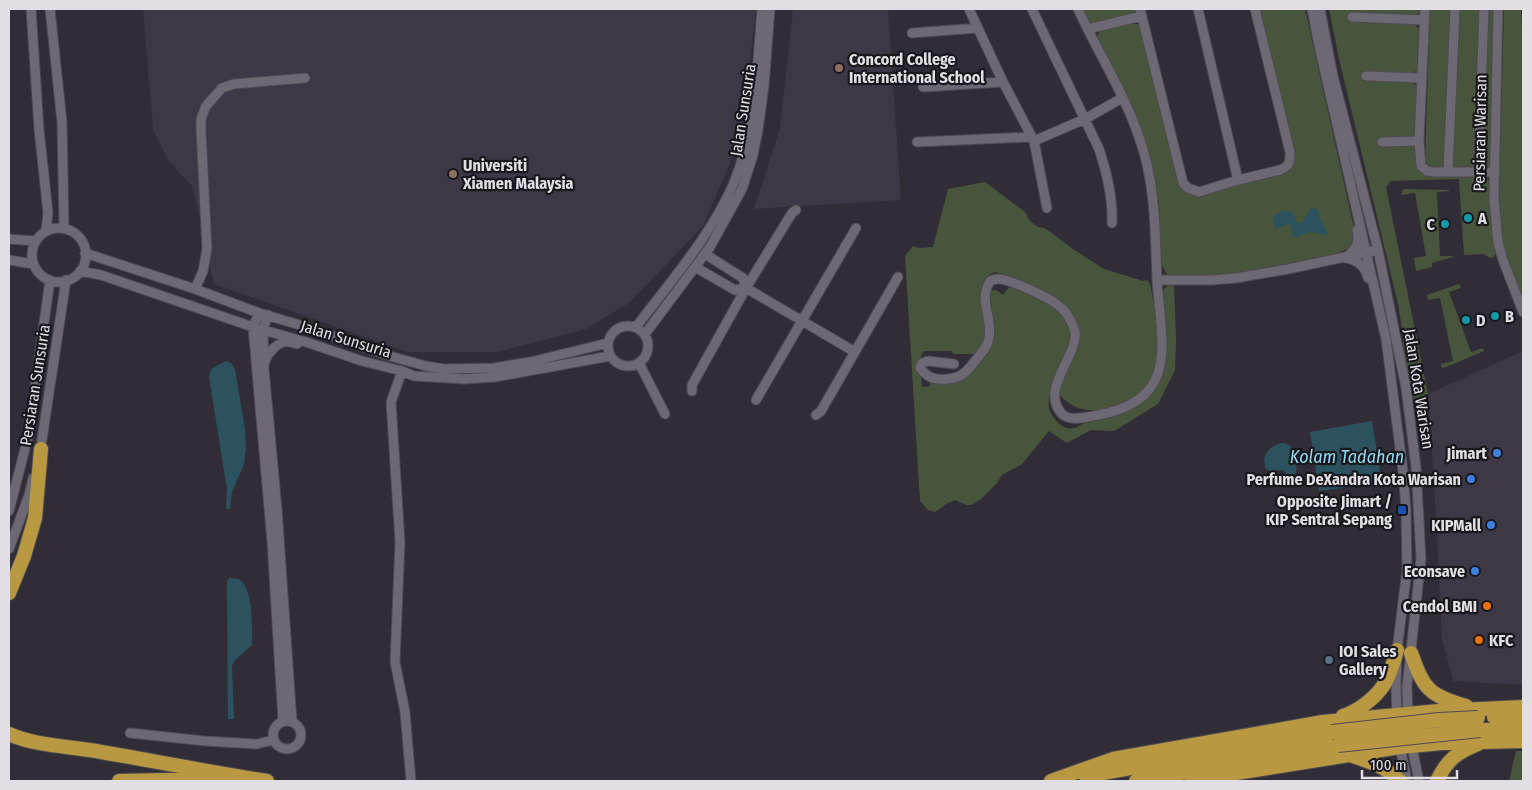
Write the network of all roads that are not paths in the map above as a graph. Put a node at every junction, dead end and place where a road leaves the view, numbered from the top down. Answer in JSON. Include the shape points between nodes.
{"nodes":[{"id":1,"x":31,"y":9,"type":"edge"},
{"id":2,"x":50,"y":9,"type":"edge"},
{"id":3,"x":762,"y":9,"type":"edge"},
{"id":4,"x":770,"y":9,"type":"edge"},
{"id":5,"x":969,"y":9,"type":"edge"},
{"id":6,"x":1032,"y":9,"type":"edge"},
{"id":7,"x":1078,"y":9,"type":"edge"},
{"id":8,"x":1198,"y":9,"type":"edge"},
{"id":9,"x":1255,"y":9,"type":"edge"},
{"id":10,"x":1312,"y":9,"type":"edge"},
{"id":11,"x":1320,"y":9,"type":"edge"},
{"id":12,"x":1425,"y":9,"type":"edge"},
{"id":13,"x":1455,"y":9,"type":"edge"},
{"id":14,"x":1484,"y":9,"type":"edge"},
{"id":15,"x":1498,"y":9,"type":"edge"},
{"id":16,"x":1141,"y":12,"type":"edge"},
{"id":17,"x":1352,"y":17,"type":"dead end"},
{"id":18,"x":1424,"y":20,"type":"junction"},
{"id":19,"x":978,"y":28,"type":"junction"},
{"id":20,"x":1088,"y":29,"type":"junction"},
{"id":21,"x":912,"y":33,"type":"dead end"},
{"id":22,"x":1366,"y":76,"type":"dead end"},
{"id":23,"x":305,"y":78,"type":"dead end"},
{"id":24,"x":1422,"y":78,"type":"junction"},
{"id":25,"x":1003,"y":82,"type":"junction"},
{"id":26,"x":923,"y":88,"type":"dead end"},
{"id":27,"x":1122,"y":98,"type":"junction"},
{"id":28,"x":1084,"y":118,"type":"junction"},
{"id":29,"x":1032,"y":139,"type":"junction"},
{"id":30,"x":1419,"y":141,"type":"junction"},
{"id":31,"x":916,"y":142,"type":"dead end"},
{"id":32,"x":1382,"y":142,"type":"dead end"},
{"id":33,"x":1448,"y":172,"type":"junction"},
{"id":34,"x":1478,"y":172,"type":"junction"},
{"id":35,"x":1494,"y":172,"type":"junction"},
{"id":36,"x":1238,"y":180,"type":"junction"},
{"id":37,"x":1355,"y":199,"type":"junction"},
{"id":38,"x":1047,"y":208,"type":"dead end"},
{"id":39,"x":796,"y":210,"type":"dead end"},
{"id":40,"x":1112,"y":223,"type":"dead end"},
{"id":41,"x":64,"y":228,"type":"junction"},
{"id":42,"x":856,"y":228,"type":"dead end"},
{"id":43,"x":46,"y":231,"type":"junction"},
{"id":44,"x":9,"y":239,"type":"edge"},
{"id":45,"x":36,"y":241,"type":"junction"},
{"id":46,"x":1378,"y":250,"type":"junction"},
{"id":47,"x":85,"y":253,"type":"junction"},
{"id":48,"x":1367,"y":253,"type":"junction"},
{"id":49,"x":705,"y":254,"type":"junction"},
{"id":50,"x":1346,"y":258,"type":"junction"},
{"id":51,"x":9,"y":260,"type":"edge"},
{"id":52,"x":33,"y":264,"type":"junction"},
{"id":53,"x":696,"y":267,"type":"junction"},
{"id":54,"x":80,"y":271,"type":"junction"},
{"id":55,"x":898,"y":277,"type":"dead end"},
{"id":56,"x":50,"y":280,"type":"junction"},
{"id":57,"x":66,"y":280,"type":"junction"},
{"id":58,"x":1157,"y":280,"type":"junction"},
{"id":59,"x":746,"y":288,"type":"junction"},
{"id":60,"x":195,"y":290,"type":"junction"},
{"id":61,"x":1523,"y":312,"type":"edge"},
{"id":62,"x":264,"y":314,"type":"junction"},
{"id":63,"x":802,"y":321,"type":"junction"},
{"id":64,"x":253,"y":327,"type":"junction"},
{"id":65,"x":636,"y":327,"type":"junction"},
{"id":66,"x":263,"y":329,"type":"junction"},
{"id":67,"x":645,"y":334,"type":"junction"},
{"id":68,"x":1386,"y":339,"type":"junction"},
{"id":69,"x":608,"y":343,"type":"junction"},
{"id":70,"x":855,"y":352,"type":"junction"},
{"id":71,"x":610,"y":356,"type":"junction"},
{"id":72,"x":362,"y":362,"type":"junction"},
{"id":73,"x":639,"y":363,"type":"junction"},
{"id":74,"x":954,"y":364,"type":"dead end"},
{"id":75,"x":264,"y":369,"type":"junction"},
{"id":76,"x":402,"y":371,"type":"junction"},
{"id":77,"x":692,"y":390,"type":"dead end"},
{"id":78,"x":756,"y":400,"type":"dead end"},
{"id":79,"x":664,"y":414,"type":"dead end"},
{"id":80,"x":816,"y":415,"type":"dead end"},
{"id":81,"x":41,"y":450,"type":"junction"},
{"id":82,"x":9,"y":512,"type":"edge"},
{"id":83,"x":9,"y":549,"type":"edge"},
{"id":84,"x":9,"y":593,"type":"edge"},
{"id":85,"x":1404,"y":651,"type":"junction"},
{"id":86,"x":1523,"y":707,"type":"edge"},
{"id":87,"x":1439,"y":711,"type":"junction"},
{"id":88,"x":1402,"y":714,"type":"junction"},
{"id":89,"x":1523,"y":717,"type":"edge"},
{"id":90,"x":1361,"y":718,"type":"junction"},
{"id":91,"x":1478,"y":719,"type":"junction"},
{"id":92,"x":288,"y":721,"type":"junction"},
{"id":93,"x":1523,"y":729,"type":"edge"},
{"id":94,"x":130,"y":733,"type":"dead end"},
{"id":95,"x":1331,"y":733,"type":"junction"},
{"id":96,"x":9,"y":734,"type":"edge"},
{"id":97,"x":273,"y":740,"type":"junction"},
{"id":98,"x":1491,"y":741,"type":"junction"},
{"id":99,"x":1523,"y":741,"type":"edge"},
{"id":100,"x":1442,"y":743,"type":"junction"},
{"id":101,"x":1406,"y":746,"type":"junction"},
{"id":102,"x":1366,"y":752,"type":"junction"},
{"id":103,"x":1350,"y":755,"type":"junction"},
{"id":104,"x":260,"y":780,"type":"edge"},
{"id":105,"x":118,"y":781,"type":"edge"},
{"id":106,"x":411,"y":781,"type":"edge"},
{"id":107,"x":1052,"y":781,"type":"edge"},
{"id":108,"x":1055,"y":781,"type":"edge"},
{"id":109,"x":1136,"y":781,"type":"edge"},
{"id":110,"x":1192,"y":781,"type":"edge"},
{"id":111,"x":1400,"y":781,"type":"edge"},
{"id":112,"x":1407,"y":781,"type":"edge"},
{"id":113,"x":1419,"y":781,"type":"edge"},
{"id":114,"x":1437,"y":781,"type":"edge"}],
"edges":[{"from":1,"to":43,"type":"street","via":[[48,213]]},
{"from":2,"to":41,"type":"street","via":[[62,122]]},
{"from":3,"to":65,"type":"street","name":"Jalan Sunsuria","via":[[748,134],[733,185],[704,237]]},
{"from":4,"to":49,"type":"street","name":"Jalan Sunsuria","via":[[764,86],[753,156],[742,188]]},
{"from":5,"to":19,"type":"street"},
{"from":6,"to":28,"type":"street"},
{"from":7,"to":20,"type":"street"},
{"from":8,"to":36,"type":"street"},
{"from":9,"to":36,"type":"street","via":[[1290,161],[1286,168]]},
{"from":10,"to":37,"type":"street","name":"Jalan Kota Warisan"},
{"from":11,"to":46,"type":"street","name":"Jalan Kota Warisan","via":[[1333,76]]},
{"from":12,"to":18,"type":"street"},
{"from":13,"to":33,"type":"street"},
{"from":14,"to":34,"type":"street"},
{"from":15,"to":35,"type":"street","name":"Persiaran Warisan"},
{"from":16,"to":20,"type":"street"},
{"from":16,"to":36,"type":"street","via":[[1183,183],[1199,192]]},
{"from":17,"to":18,"type":"street"},
{"from":18,"to":24,"type":"street"},
{"from":19,"to":21,"type":"street"},
{"from":19,"to":25,"type":"street"},
{"from":20,"to":27,"type":"street"},
{"from":22,"to":24,"type":"street"},
{"from":23,"to":60,"type":"street","via":[[234,84],[222,88],[206,106],[201,130],[207,250]]},
{"from":24,"to":30,"type":"street"},
{"from":25,"to":26,"type":"street"},
{"from":25,"to":29,"type":"street"},
{"from":27,"to":28,"type":"street"},
{"from":27,"to":58,"type":"street","via":[[1141,141],[1152,191]]},
{"from":28,"to":29,"type":"street"},
{"from":28,"to":40,"type":"street","via":[[1106,171]]},
{"from":29,"to":31,"type":"street"},
{"from":29,"to":38,"type":"street"},
{"from":30,"to":32,"type":"street"},
{"from":30,"to":33,"type":"street","via":[[1421,166],[1427,171]]},
{"from":33,"to":34,"type":"street"},
{"from":34,"to":35,"type":"street"},
{"from":35,"to":61,"type":"street","name":"Persiaran Warisan","via":[[1498,243]]},
{"from":37,"to":48,"type":"street","name":"Jalan Kota Warisan"},
{"from":37,"to":50,"type":"street","via":[[1359,239]]},
{"from":39,"to":59,"type":"street"},
{"from":41,"to":43,"type":"street"},
{"from":41,"to":47,"type":"street","via":[[79,237]]},
{"from":42,"to":63,"type":"street"},
{"from":43,"to":45,"type":"street"},
{"from":44,"to":45,"type":"street"},
{"from":45,"to":52,"type":"street"},
{"from":46,"to":48,"type":"street"},
{"from":46,"to":85,"type":"street","name":"Jalan Kota Warisan","via":[[1406,388],[1416,467],[1420,560]]},
{"from":47,"to":54,"type":"street"},
{"from":47,"to":60,"type":"street","name":"Jalan Sunsuria"},
{"from":48,"to":50,"type":"street"},
{"from":48,"to":68,"type":"street","name":"Jalan Kota Warisan"},
{"from":49,"to":53,"type":"street","name":"Jalan Sunsuria"},
{"from":49,"to":59,"type":"street","via":[[744,278]]},
{"from":50,"to":58,"type":"street","via":[[1236,278]]},
{"from":50,"to":68,"type":"street","via":[[1360,263],[1366,272]]},
{"from":51,"to":52,"type":"street"},
{"from":52,"to":56,"type":"street"},
{"from":53,"to":59,"type":"street","via":[[735,290]]},
{"from":53,"to":67,"type":"street","name":"Jalan Sunsuria"},
{"from":54,"to":57,"type":"street"},
{"from":54,"to":64,"type":"street","name":"Jalan Sunsuria","via":[[101,275]]},
{"from":55,"to":70,"type":"street"},
{"from":56,"to":57,"type":"street"},
{"from":56,"to":82,"type":"street","name":"Persiaran Sunsuria","via":[[28,437]]},
{"from":57,"to":81,"type":"street","name":"Persiaran Sunsuria"},
{"from":58,"to":74,"type":"street","via":[[1162,335],[1160,368],[1144,396],[1118,411],[1072,418],[1057,408],[1056,388],[1075,332],[1060,306],[1010,281],[996,279],[990,281],[985,289],[989,338],[967,371],[960,377],[934,380],[920,368],[928,361]]},
{"from":59,"to":63,"type":"street"},
{"from":59,"to":77,"type":"street"},
{"from":60,"to":62,"type":"street","name":"Jalan Sunsuria"},
{"from":62,"to":64,"type":"street"},
{"from":62,"to":66,"type":"street"},
{"from":62,"to":69,"type":"street","name":"Jalan Sunsuria","via":[[399,359],[444,369],[494,368]]},
{"from":63,"to":70,"type":"street"},
{"from":63,"to":78,"type":"street"},
{"from":64,"to":66,"type":"street","name":"Jalan Sunsuria"},
{"from":64,"to":92,"type":"street"},
{"from":65,"to":67,"type":"street"},
{"from":65,"to":69,"type":"street","via":[[618,328]]},
{"from":66,"to":72,"type":"street","name":"Jalan Sunsuria"},
{"from":66,"to":75,"type":"street"},
{"from":67,"to":73,"type":"street","via":[[647,353]]},
{"from":68,"to":85,"type":"street","name":"Jalan Kota Warisan","via":[[1406,509]]},
{"from":69,"to":71,"type":"street"},
{"from":70,"to":80,"type":"street"},
{"from":71,"to":73,"type":"street","via":[[620,365]]},
{"from":71,"to":76,"type":"street","name":"Jalan Sunsuria","via":[[495,377],[425,377]]},
{"from":72,"to":75,"type":"street","via":[[284,342],[266,357]]},
{"from":72,"to":76,"type":"street","name":"Jalan Sunsuria"},
{"from":73,"to":79,"type":"street"},
{"from":75,"to":92,"type":"street","via":[[277,509]]},
{"from":76,"to":106,"type":"street","via":[[391,402],[400,542],[395,662],[405,712]]},
{"from":81,"to":83,"type":"street","name":"Persiaran Sunsuria"},
{"from":81,"to":84,"type":"highway","via":[[35,518]]},
{"from":85,"to":88,"type":"street","name":"Jalan Kota Warisan"},
{"from":85,"to":88,"type":"street","name":"Jalan Kota Warisan","via":[[1407,686]]},
{"from":85,"to":91,"type":"highway","via":[[1422,681],[1434,693]]},
{"from":85,"to":95,"type":"highway","via":[[1391,668],[1384,686],[1360,709],[1346,716]]},
{"from":86,"to":91,"type":"highway"},
{"from":87,"to":88,"type":"highway"},
{"from":87,"to":91,"type":"highway"},
{"from":87,"to":100,"type":"highway","via":[[1427,720],[1427,729],[1429,738]]},
{"from":88,"to":90,"type":"highway"},
{"from":88,"to":101,"type":"street"},
{"from":89,"to":91,"type":"highway"},
{"from":90,"to":95,"type":"highway"},
{"from":90,"to":102,"type":"highway","via":[[1378,724],[1380,734],[1380,743]]},
{"from":91,"to":93,"type":"highway"},
{"from":91,"to":95,"type":"highway","bridge":true},
{"from":92,"to":97,"type":"street","via":[[275,726]]},
{"from":92,"to":97,"type":"street","via":[[296,724],[301,732],[297,745],[279,748]]},
{"from":94,"to":97,"type":"street","via":[[257,744]]},
{"from":95,"to":107,"type":"highway","via":[[1113,759]]},
{"from":95,"to":108,"type":"highway"},
{"from":95,"to":109,"type":"highway"},
{"from":96,"to":104,"type":"highway","via":[[48,744]]},
{"from":98,"to":99,"type":"highway"},
{"from":98,"to":100,"type":"highway"},
{"from":98,"to":114,"type":"highway","via":[[1454,755]]},
{"from":100,"to":101,"type":"highway"},
{"from":101,"to":102,"type":"highway"},
{"from":101,"to":112,"type":"street"},
{"from":101,"to":113,"type":"street"},
{"from":102,"to":103,"type":"highway"},
{"from":103,"to":110,"type":"highway"},
{"from":103,"to":111,"type":"highway","via":[[1389,770]]},
{"from":104,"to":105,"type":"highway"}]}
